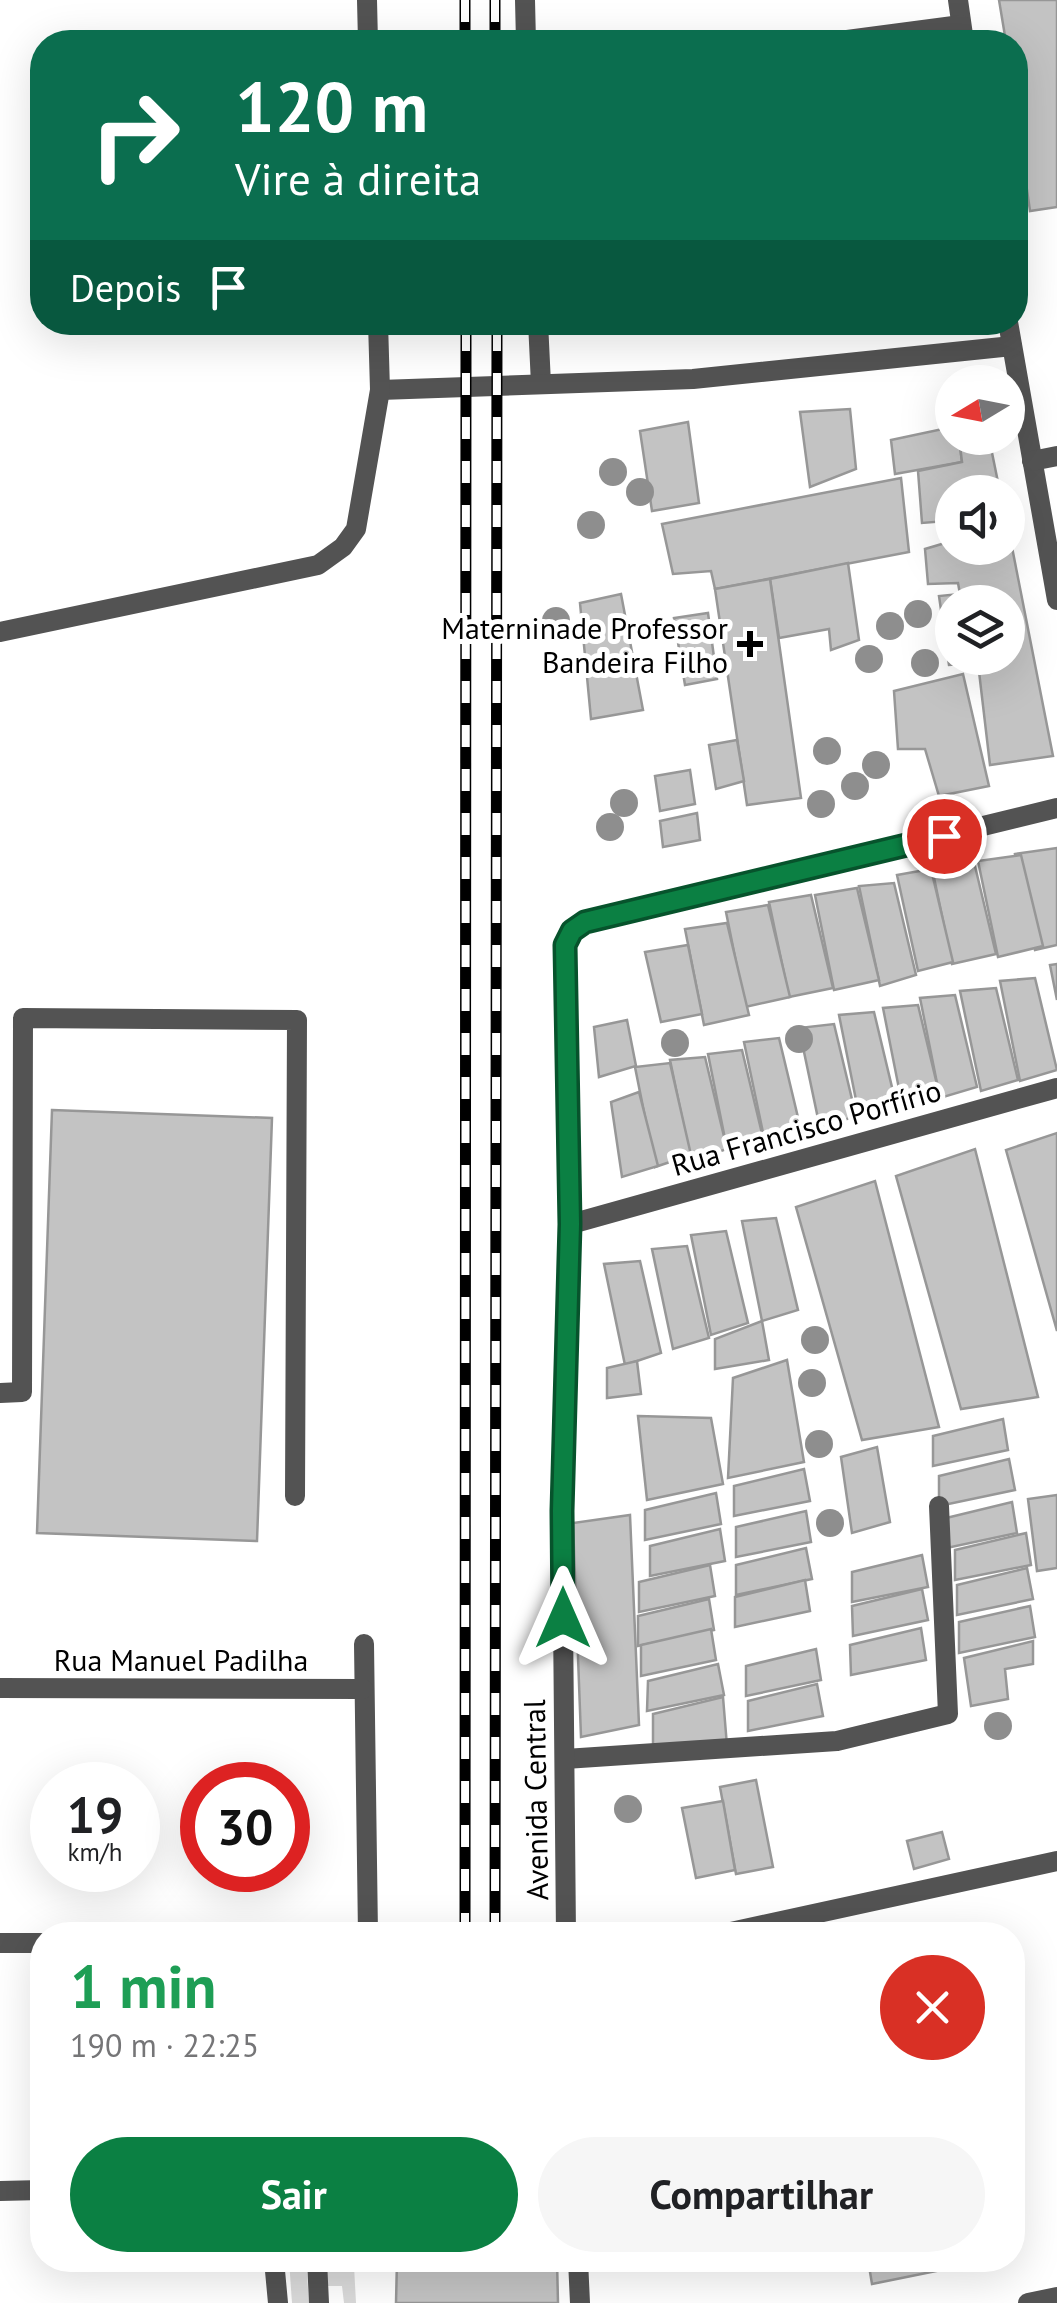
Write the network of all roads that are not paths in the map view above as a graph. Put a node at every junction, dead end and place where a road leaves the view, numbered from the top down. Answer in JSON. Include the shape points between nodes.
{"nodes":[{"id":1,"x":367,"y":0,"type":"edge"},
{"id":2,"x":525,"y":0,"type":"edge"},
{"id":3,"x":958,"y":0,"type":"edge"},
{"id":4,"x":368,"y":30,"type":"edge"},
{"id":5,"x":526,"y":30,"type":"edge"},
{"id":6,"x":962,"y":30,"type":"edge"},
{"id":7,"x":378,"y":335,"type":"edge"},
{"id":8,"x":539,"y":335,"type":"edge"},
{"id":9,"x":1010,"y":335,"type":"edge"},
{"id":10,"x":1012,"y":346,"type":"junction"},
{"id":11,"x":541,"y":384,"type":"junction"},
{"id":12,"x":380,"y":390,"type":"junction"},
{"id":13,"x":1057,"y":456,"type":"edge"},
{"id":14,"x":1032,"y":461,"type":"junction"},
{"id":15,"x":1057,"y":600,"type":"edge"},
{"id":16,"x":0,"y":632,"type":"edge"},
{"id":17,"x":1054,"y":809,"type":"edge"},
{"id":18,"x":1057,"y":1088,"type":"edge"},
{"id":19,"x":570,"y":1224,"type":"junction"},
{"id":20,"x":0,"y":1393,"type":"edge"},
{"id":21,"x":295,"y":1496,"type":"dead end"},
{"id":22,"x":939,"y":1506,"type":"dead end"},
{"id":23,"x":364,"y":1644,"type":"dead end"},
{"id":24,"x":0,"y":1688,"type":"edge"},
{"id":25,"x":363,"y":1689,"type":"junction"},
{"id":26,"x":564,"y":1759,"type":"junction"},
{"id":27,"x":1057,"y":1861,"type":"edge"},
{"id":28,"x":368,"y":1922,"type":"edge"},
{"id":29,"x":566,"y":1922,"type":"edge"},
{"id":30,"x":777,"y":1922,"type":"edge"},
{"id":31,"x":30,"y":1943,"type":"edge"},
{"id":32,"x":0,"y":1944,"type":"edge"},
{"id":33,"x":30,"y":2190,"type":"edge"},
{"id":34,"x":0,"y":2191,"type":"edge"},
{"id":35,"x":275,"y":2272,"type":"edge"},
{"id":36,"x":317,"y":2272,"type":"edge"},
{"id":37,"x":579,"y":2272,"type":"edge"},
{"id":38,"x":1057,"y":2298,"type":"edge"},
{"id":39,"x":278,"y":2303,"type":"edge"},
{"id":40,"x":319,"y":2303,"type":"edge"},
{"id":41,"x":580,"y":2303,"type":"edge"},
{"id":42,"x":1028,"y":2303,"type":"edge"}],
"edges":[{"from":1,"to":4,"type":"street"},
{"from":2,"to":5,"type":"street"},
{"from":3,"to":6,"type":"street"},
{"from":7,"to":12,"type":"street"},
{"from":8,"to":11,"type":"street"},
{"from":9,"to":10,"type":"street"},
{"from":10,"to":11,"type":"street","via":[[693,378]]},
{"from":10,"to":14,"type":"street"},
{"from":11,"to":12,"type":"street"},
{"from":12,"to":16,"type":"street","via":[[356,528],[318,565]]},
{"from":13,"to":14,"type":"street"},
{"from":14,"to":15,"type":"street"},
{"from":17,"to":19,"type":"street","name":"Avenida Central","via":[[585,922],[572,931],[565,945]]},
{"from":18,"to":19,"type":"street","name":"Rua Francisco Porfírio"},
{"from":19,"to":26,"type":"street","name":"Avenida Central"},
{"from":20,"to":21,"type":"street","via":[[22,1392],[23,1018],[297,1020]]},
{"from":22,"to":26,"type":"street","via":[[948,1714],[837,1741]]},
{"from":23,"to":25,"type":"street"},
{"from":24,"to":25,"type":"street","name":"Rua Manuel Padilha"},
{"from":25,"to":28,"type":"street"},
{"from":26,"to":29,"type":"street","name":"Avenida Central"},
{"from":27,"to":30,"type":"street"},
{"from":31,"to":32,"type":"street"},
{"from":33,"to":34,"type":"street"},
{"from":35,"to":39,"type":"street"},
{"from":36,"to":40,"type":"street"},
{"from":37,"to":41,"type":"street"},
{"from":38,"to":42,"type":"street"}]}
